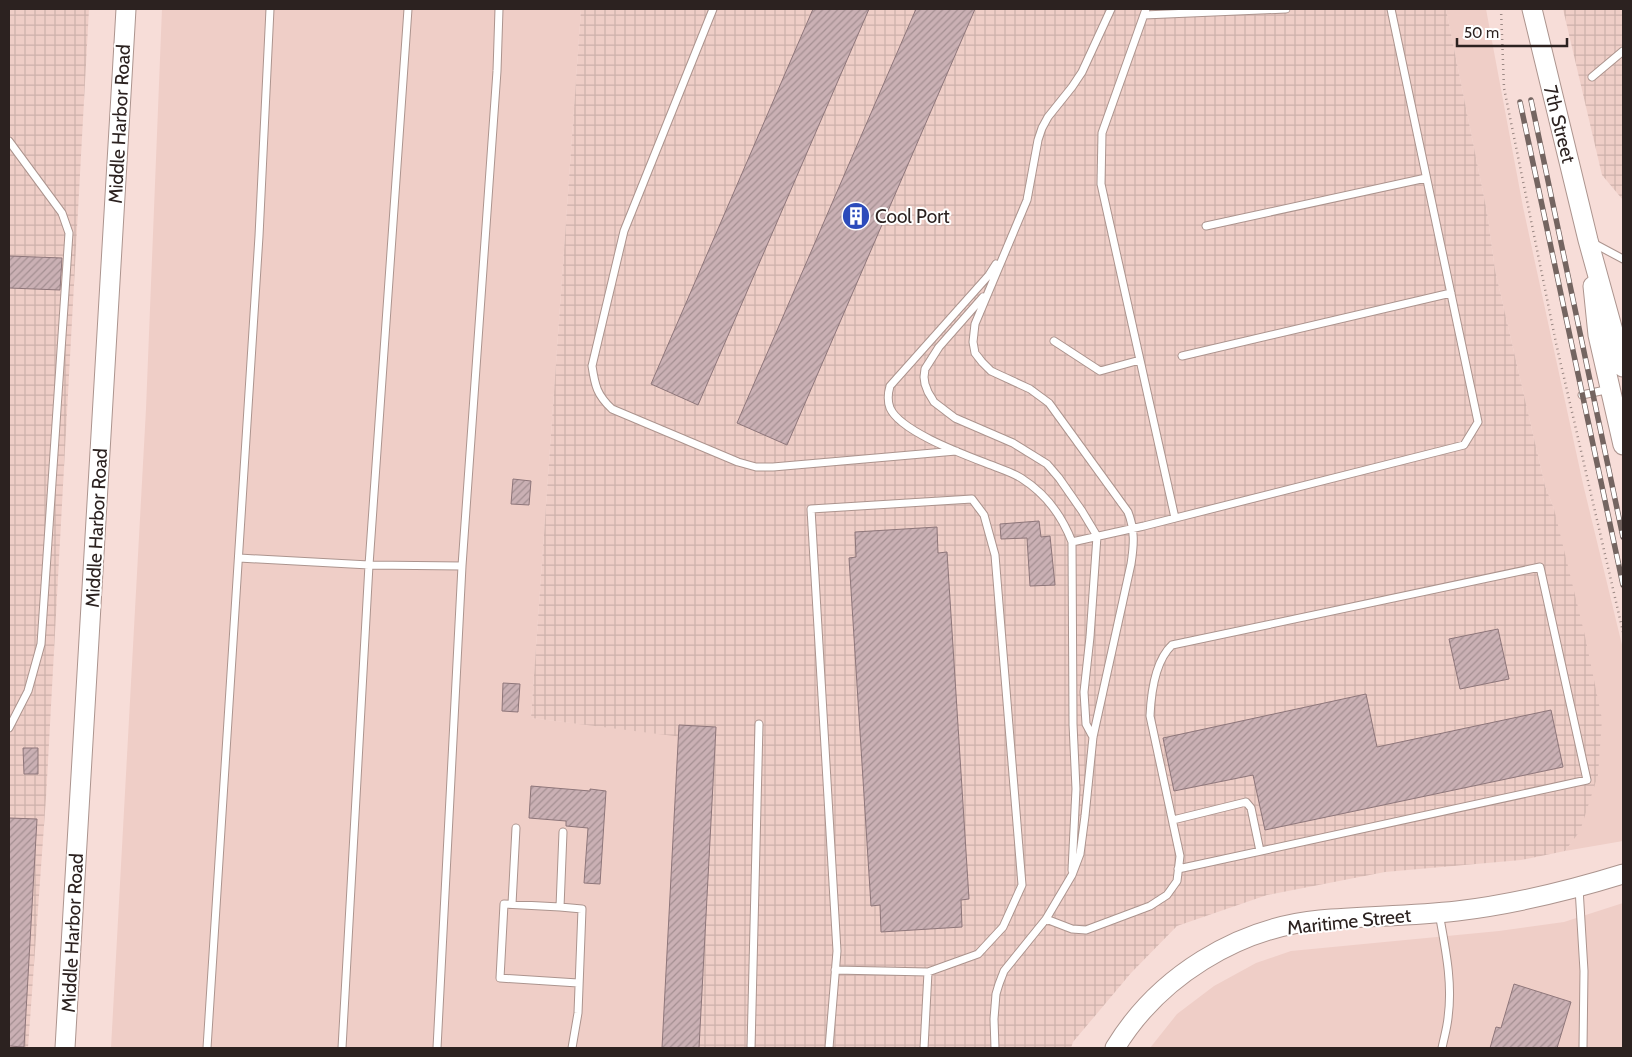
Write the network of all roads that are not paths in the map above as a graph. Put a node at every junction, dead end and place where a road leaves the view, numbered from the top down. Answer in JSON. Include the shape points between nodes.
{"nodes":[{"id":1,"x":126,"y":9,"type":"edge"},
{"id":2,"x":270,"y":9,"type":"edge"},
{"id":3,"x":408,"y":9,"type":"edge"},
{"id":4,"x":499,"y":9,"type":"edge"},
{"id":5,"x":713,"y":9,"type":"edge"},
{"id":6,"x":1111,"y":9,"type":"edge"},
{"id":7,"x":1286,"y":9,"type":"edge"},
{"id":8,"x":1391,"y":9,"type":"edge"},
{"id":9,"x":1532,"y":9,"type":"edge"},
{"id":10,"x":1145,"y":12,"type":"edge"},
{"id":11,"x":1623,"y":51,"type":"edge"},
{"id":12,"x":1592,"y":77,"type":"dead end"},
{"id":13,"x":9,"y":142,"type":"edge"},
{"id":14,"x":1426,"y":178,"type":"junction"},
{"id":15,"x":1206,"y":226,"type":"dead end"},
{"id":16,"x":1588,"y":240,"type":"junction"},
{"id":17,"x":1010,"y":241,"type":"junction"},
{"id":18,"x":1623,"y":259,"type":"edge"},
{"id":19,"x":987,"y":292,"type":"junction"},
{"id":20,"x":1451,"y":293,"type":"junction"},
{"id":21,"x":1054,"y":341,"type":"dead end"},
{"id":22,"x":1182,"y":356,"type":"dead end"},
{"id":23,"x":1140,"y":360,"type":"junction"},
{"id":24,"x":1623,"y":367,"type":"edge"},
{"id":25,"x":1610,"y":389,"type":"junction"},
{"id":26,"x":1582,"y":395,"type":"dead end"},
{"id":27,"x":1623,"y":445,"type":"edge"},
{"id":28,"x":956,"y":452,"type":"junction"},
{"id":29,"x":1175,"y":518,"type":"junction"},
{"id":30,"x":1134,"y":528,"type":"junction"},
{"id":31,"x":1097,"y":536,"type":"junction"},
{"id":32,"x":1072,"y":542,"type":"junction"},
{"id":33,"x":239,"y":558,"type":"junction"},
{"id":34,"x":369,"y":565,"type":"junction"},
{"id":35,"x":462,"y":566,"type":"junction"},
{"id":36,"x":759,"y":724,"type":"dead end"},
{"id":37,"x":9,"y":728,"type":"edge"},
{"id":38,"x":1093,"y":737,"type":"junction"},
{"id":39,"x":1173,"y":820,"type":"junction"},
{"id":40,"x":516,"y":828,"type":"dead end"},
{"id":41,"x":563,"y":832,"type":"dead end"},
{"id":42,"x":1260,"y":852,"type":"junction"},
{"id":43,"x":1178,"y":869,"type":"junction"},
{"id":44,"x":1623,"y":874,"type":"edge"},
{"id":45,"x":1072,"y":875,"type":"junction"},
{"id":46,"x":1579,"y":888,"type":"junction"},
{"id":47,"x":512,"y":904,"type":"junction"},
{"id":48,"x":560,"y":907,"type":"junction"},
{"id":49,"x":1439,"y":912,"type":"junction"},
{"id":50,"x":1046,"y":919,"type":"junction"},
{"id":51,"x":836,"y":970,"type":"junction"},
{"id":52,"x":928,"y":972,"type":"junction"},
{"id":53,"x":578,"y":983,"type":"junction"},
{"id":54,"x":65,"y":1048,"type":"edge"},
{"id":55,"x":207,"y":1048,"type":"edge"},
{"id":56,"x":342,"y":1048,"type":"edge"},
{"id":57,"x":437,"y":1048,"type":"edge"},
{"id":58,"x":572,"y":1048,"type":"edge"},
{"id":59,"x":751,"y":1048,"type":"edge"},
{"id":60,"x":829,"y":1048,"type":"edge"},
{"id":61,"x":924,"y":1048,"type":"edge"},
{"id":62,"x":996,"y":1048,"type":"edge"},
{"id":63,"x":1115,"y":1048,"type":"edge"},
{"id":64,"x":1442,"y":1048,"type":"edge"},
{"id":65,"x":1582,"y":1048,"type":"edge"}],
"edges":[{"from":1,"to":54,"type":"main road","name":"Middle Harbor Road"},
{"from":2,"to":33,"type":"lane"},
{"from":3,"to":34,"type":"lane"},
{"from":4,"to":35,"type":"lane"},
{"from":5,"to":28,"type":"lane","via":[[624,231],[592,366],[602,400],[612,409],[756,467]]},
{"from":6,"to":17,"type":"lane","via":[[1082,72],[1042,128],[1026,200]]},
{"from":7,"to":10,"type":"lane"},
{"from":8,"to":14,"type":"lane"},
{"from":9,"to":16,"type":"main road","name":"7th Street"},
{"from":10,"to":23,"type":"lane","via":[[1102,133],[1101,184]]},
{"from":11,"to":12,"type":"lane"},
{"from":13,"to":37,"type":"lane","via":[[62,213],[69,234],[41,644],[28,691]]},
{"from":14,"to":15,"type":"lane"},
{"from":14,"to":20,"type":"lane"},
{"from":16,"to":18,"type":"lane"},
{"from":16,"to":24,"type":"main road","name":"7th Street"},
{"from":16,"to":25,"type":"main road","name":"7th Street","via":[[1598,335]]},
{"from":17,"to":19,"type":"lane"},
{"from":17,"to":28,"type":"lane","via":[[988,276],[890,386],[888,393],[890,409],[902,422]]},
{"from":19,"to":30,"type":"lane","via":[[973,334],[978,358],[991,371],[1030,389],[1049,402],[1128,512]]},
{"from":19,"to":31,"type":"lane","via":[[925,369],[928,392],[934,402],[955,418],[1013,443],[1047,464],[1078,504]]},
{"from":20,"to":22,"type":"lane"},
{"from":20,"to":29,"type":"lane","via":[[1478,422],[1464,445]]},
{"from":21,"to":23,"type":"lane","via":[[1100,371]]},
{"from":23,"to":29,"type":"lane"},
{"from":25,"to":26,"type":"lane"},
{"from":25,"to":27,"type":"main road","name":"7th Street"},
{"from":28,"to":32,"type":"lane","via":[[1019,476],[1034,487],[1064,523]]},
{"from":29,"to":30,"type":"lane"},
{"from":30,"to":31,"type":"lane"},
{"from":30,"to":38,"type":"lane","via":[[1132,564]]},
{"from":31,"to":32,"type":"lane"},
{"from":31,"to":38,"type":"lane","via":[[1084,692],[1086,724]]},
{"from":32,"to":45,"type":"lane","via":[[1076,802]]},
{"from":33,"to":34,"type":"lane"},
{"from":33,"to":55,"type":"lane"},
{"from":34,"to":35,"type":"lane"},
{"from":34,"to":56,"type":"lane"},
{"from":35,"to":57,"type":"lane"},
{"from":36,"to":59,"type":"lane"},
{"from":38,"to":45,"type":"lane","via":[[1083,836]]},
{"from":39,"to":42,"type":"lane","via":[[1246,802],[1251,808]]},
{"from":39,"to":42,"type":"lane","via":[[1150,716],[1150,697],[1161,656],[1172,645],[1540,567],[1587,780]]},
{"from":39,"to":43,"type":"lane","via":[[1180,856]]},
{"from":40,"to":47,"type":"lane"},
{"from":41,"to":48,"type":"lane"},
{"from":42,"to":43,"type":"lane"},
{"from":43,"to":50,"type":"lane","via":[[1177,881],[1167,895],[1150,906],[1086,930],[1072,929]]},
{"from":44,"to":46,"type":"main road","name":"Maritime Street"},
{"from":45,"to":50,"type":"lane"},
{"from":46,"to":49,"type":"main road","name":"Maritime Street","via":[[1507,905]]},
{"from":46,"to":65,"type":"lane","via":[[1584,971]]},
{"from":47,"to":48,"type":"lane"},
{"from":47,"to":53,"type":"lane","via":[[504,904],[500,978]]},
{"from":48,"to":53,"type":"lane","via":[[582,909]]},
{"from":49,"to":63,"type":"main road","name":"Maritime Street","via":[[1319,920],[1252,936],[1192,967],[1162,990]]},
{"from":49,"to":64,"type":"lane","via":[[1450,994]]},
{"from":50,"to":62,"type":"lane","via":[[1004,971],[996,994]]},
{"from":51,"to":52,"type":"lane"},
{"from":51,"to":52,"type":"lane","via":[[811,509],[972,499],[984,515],[995,555],[1022,885],[1003,927],[978,954]]},
{"from":51,"to":60,"type":"lane"},
{"from":52,"to":61,"type":"lane"},
{"from":53,"to":58,"type":"lane","via":[[578,1013]]}]}
